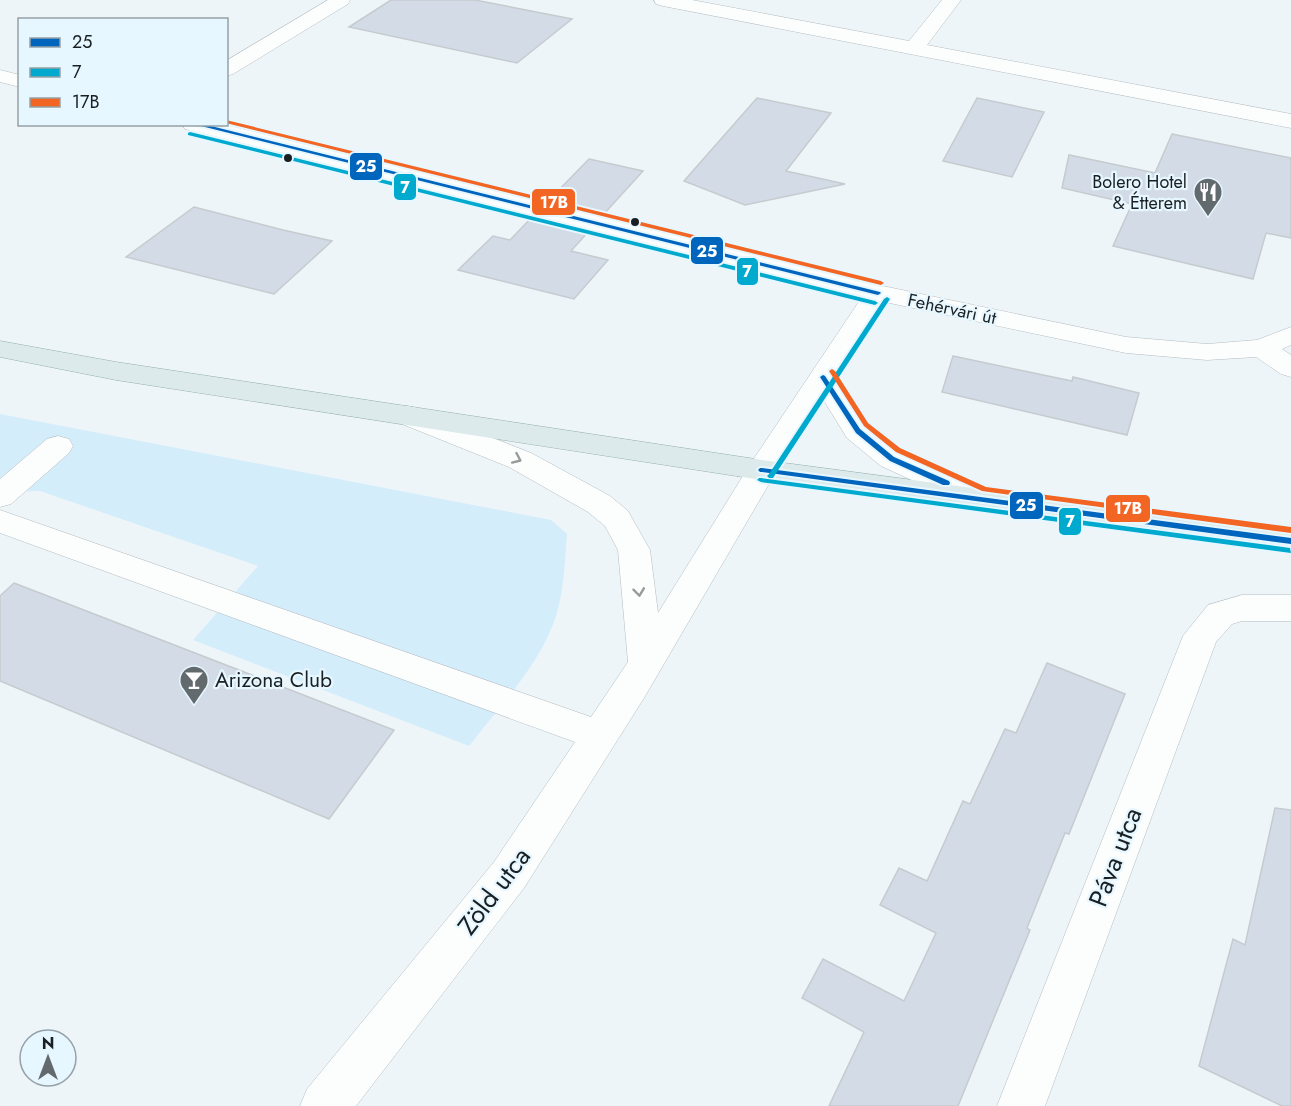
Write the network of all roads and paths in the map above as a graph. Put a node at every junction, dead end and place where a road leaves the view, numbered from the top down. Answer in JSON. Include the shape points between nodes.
{"nodes":[{"id":1,"x":341,"y":0,"type":"edge"},
{"id":2,"x":663,"y":0,"type":"edge"},
{"id":3,"x":952,"y":0,"type":"edge"},
{"id":4,"x":915,"y":47,"type":"junction"},
{"id":5,"x":228,"y":69,"type":"edge"},
{"id":6,"x":0,"y":76,"type":"edge"},
{"id":7,"x":18,"y":80,"type":"edge"},
{"id":8,"x":1291,"y":121,"type":"edge"},
{"id":9,"x":201,"y":126,"type":"edge"},
{"id":10,"x":878,"y":293,"type":"junction"},
{"id":11,"x":1291,"y":335,"type":"edge"},
{"id":12,"x":1262,"y":348,"type":"junction"},
{"id":13,"x":0,"y":349,"type":"edge"},
{"id":14,"x":1291,"y":368,"type":"edge"},
{"id":15,"x":823,"y":377,"type":"junction"},
{"id":16,"x":404,"y":414,"type":"junction"},
{"id":17,"x":58,"y":446,"type":"dead end"},
{"id":18,"x":762,"y":470,"type":"junction"},
{"id":19,"x":0,"y":496,"type":"edge"},
{"id":20,"x":982,"y":499,"type":"junction"},
{"id":21,"x":0,"y":521,"type":"edge"},
{"id":22,"x":1291,"y":541,"type":"edge"},
{"id":23,"x":1291,"y":608,"type":"edge"},
{"id":24,"x":646,"y":663,"type":"junction"},
{"id":25,"x":600,"y":736,"type":"junction"},
{"id":26,"x":324,"y":1106,"type":"edge"},
{"id":27,"x":1021,"y":1106,"type":"edge"}],
"edges":[{"from":1,"to":5,"type":"street"},
{"from":2,"to":4,"type":"street"},
{"from":3,"to":4,"type":"street"},
{"from":4,"to":8,"type":"street"},
{"from":6,"to":7,"type":"street"},
{"from":9,"to":10,"type":"street","name":"Fehérvári út"},
{"from":10,"to":12,"type":"street","name":"Fehérvári út","via":[[1126,345],[1207,352]]},
{"from":10,"to":15,"type":"street","name":"Zöld utca"},
{"from":11,"to":12,"type":"street","name":"Fehérvári út"},
{"from":12,"to":14,"type":"street"},
{"from":13,"to":16,"type":"main road","via":[[116,371]]},
{"from":15,"to":18,"type":"street","name":"Zöld utca"},
{"from":15,"to":20,"type":"street","via":[[858,431],[892,459]]},
{"from":16,"to":18,"type":"main road"},
{"from":16,"to":24,"type":"street","one_way":true,"via":[[520,459],[599,504],[616,519],[634,550]]},
{"from":17,"to":19,"type":"street"},
{"from":18,"to":20,"type":"main road"},
{"from":18,"to":24,"type":"street","name":"Zöld utca"},
{"from":20,"to":22,"type":"main road"},
{"from":21,"to":25,"type":"street"},
{"from":23,"to":27,"type":"street","name":"Páva utca","via":[[1242,608],[1220,614],[1201,636]]},
{"from":24,"to":25,"type":"street","name":"Zöld utca"},
{"from":25,"to":26,"type":"street","name":"Zöld utca","via":[[509,875]]}]}
